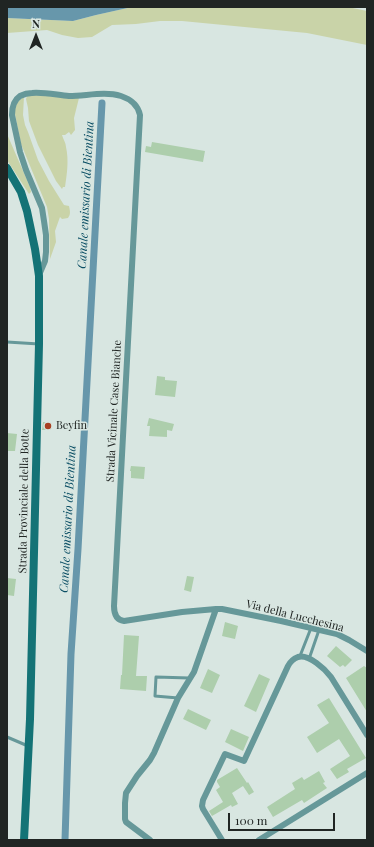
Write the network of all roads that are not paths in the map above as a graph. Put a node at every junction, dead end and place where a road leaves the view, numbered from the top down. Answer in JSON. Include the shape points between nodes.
{"nodes":[{"id":1,"x":7,"y":168,"type":"edge"},
{"id":2,"x":39,"y":276,"type":"junction"},
{"id":3,"x":7,"y":342,"type":"edge"},
{"id":4,"x":39,"y":344,"type":"junction"},
{"id":5,"x":216,"y":609,"type":"junction"},
{"id":6,"x":311,"y":628,"type":"junction"},
{"id":7,"x":319,"y":630,"type":"junction"},
{"id":8,"x":367,"y":651,"type":"edge"},
{"id":9,"x":299,"y":657,"type":"junction"},
{"id":10,"x":309,"y":659,"type":"junction"},
{"id":11,"x":191,"y":678,"type":"junction"},
{"id":12,"x":178,"y":698,"type":"junction"},
{"id":13,"x":367,"y":735,"type":"edge"},
{"id":14,"x":7,"y":737,"type":"edge"},
{"id":15,"x":28,"y":746,"type":"junction"},
{"id":16,"x":367,"y":773,"type":"edge"},
{"id":17,"x":24,"y":840,"type":"edge"},
{"id":18,"x":150,"y":840,"type":"edge"},
{"id":19,"x":222,"y":840,"type":"edge"},
{"id":20,"x":259,"y":840,"type":"edge"}],
"edges":[{"from":1,"to":2,"type":"main road","name":"Strada Provinciale della Botte","via":[[27,211]]},
{"from":2,"to":4,"type":"main road","name":"Strada Provinciale della Botte"},
{"from":2,"to":5,"type":"street","name":"Strada Vicinale Case Bianche","via":[[46,252],[44,221],[40,202],[20,152],[12,115],[14,102],[30,93],[67,96],[114,95],[125,98],[135,104],[140,115],[114,610],[118,619],[124,621]]},
{"from":3,"to":4,"type":"lane"},
{"from":4,"to":15,"type":"main road","name":"Strada Provinciale della Botte"},
{"from":5,"to":6,"type":"street","name":"Via della Lucchesina"},
{"from":5,"to":11,"type":"street"},
{"from":6,"to":7,"type":"street","name":"Via della Lucchesina"},
{"from":6,"to":9,"type":"lane"},
{"from":7,"to":8,"type":"street","name":"Via della Lucchesina","via":[[344,637]]},
{"from":7,"to":10,"type":"lane"},
{"from":9,"to":10,"type":"street"},
{"from":9,"to":19,"type":"street","via":[[288,666],[244,761],[225,754],[203,800],[203,810]]},
{"from":10,"to":13,"type":"street","via":[[328,674]]},
{"from":11,"to":12,"type":"street"},
{"from":11,"to":12,"type":"lane","via":[[156,676],[155,696]]},
{"from":12,"to":18,"type":"street","via":[[154,753],[126,796],[126,822]]},
{"from":14,"to":15,"type":"lane"},
{"from":15,"to":17,"type":"main road","name":"Strada Provinciale della Botte"},
{"from":16,"to":20,"type":"street"}]}
